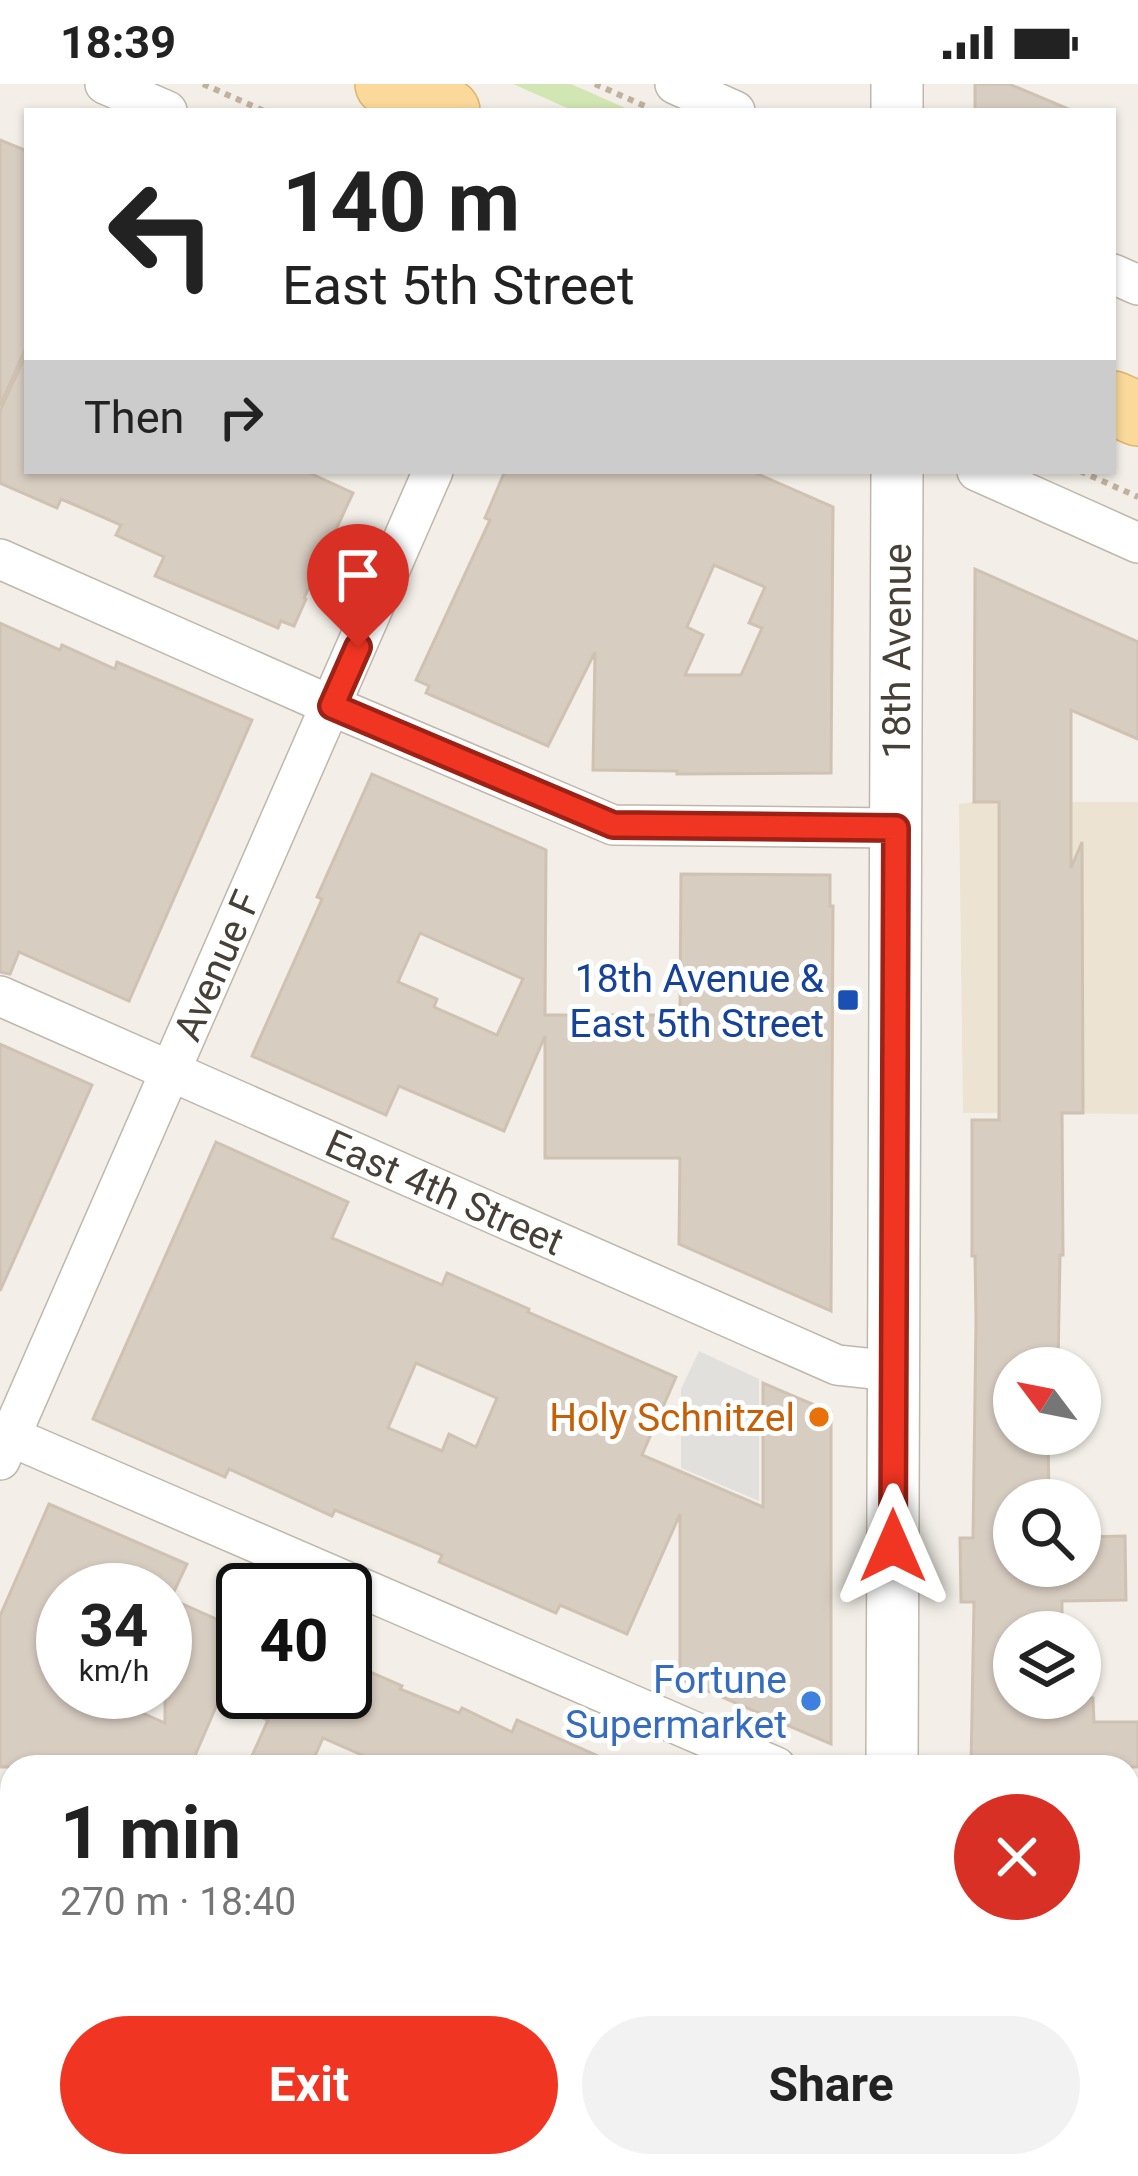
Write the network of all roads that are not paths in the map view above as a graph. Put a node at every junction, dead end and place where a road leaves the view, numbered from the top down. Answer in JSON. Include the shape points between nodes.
{"nodes":[{"id":1,"x":105,"y":84,"type":"edge"},
{"id":2,"x":387,"y":84,"type":"edge"},
{"id":3,"x":675,"y":84,"type":"edge"},
{"id":4,"x":160,"y":108,"type":"edge"},
{"id":5,"x":441,"y":108,"type":"edge"},
{"id":6,"x":728,"y":108,"type":"edge"},
{"id":7,"x":432,"y":474,"type":"edge"},
{"id":8,"x":897,"y":474,"type":"edge"},
{"id":9,"x":984,"y":474,"type":"edge"},
{"id":10,"x":1138,"y":543,"type":"edge"},
{"id":11,"x":0,"y":559,"type":"edge"},
{"id":12,"x":332,"y":706,"type":"junction"},
{"id":13,"x":896,"y":828,"type":"junction"},
{"id":14,"x":0,"y":996,"type":"edge"},
{"id":15,"x":171,"y":1072,"type":"junction"},
{"id":16,"x":893,"y":1371,"type":"junction"},
{"id":17,"x":4,"y":1443,"type":"edge"},
{"id":18,"x":747,"y":1755,"type":"edge"},
{"id":19,"x":892,"y":1755,"type":"edge"}],
"edges":[{"from":1,"to":4,"type":"street"},
{"from":2,"to":5,"type":"main road"},
{"from":3,"to":6,"type":"street"},
{"from":7,"to":12,"type":"street","name":"Avenue F"},
{"from":8,"to":13,"type":"street","name":"18th Avenue"},
{"from":9,"to":10,"type":"street"},
{"from":11,"to":12,"type":"street"},
{"from":12,"to":13,"type":"street","via":[[613,825]]},
{"from":12,"to":15,"type":"street","name":"Avenue F"},
{"from":13,"to":16,"type":"street","name":"18th Avenue"},
{"from":14,"to":15,"type":"street","name":"East 4th Street"},
{"from":15,"to":16,"type":"street","name":"East 4th Street","via":[[837,1365]]},
{"from":15,"to":17,"type":"street","name":"Avenue F"},
{"from":16,"to":19,"type":"street","name":"18th Avenue"},
{"from":17,"to":18,"type":"street"}]}
